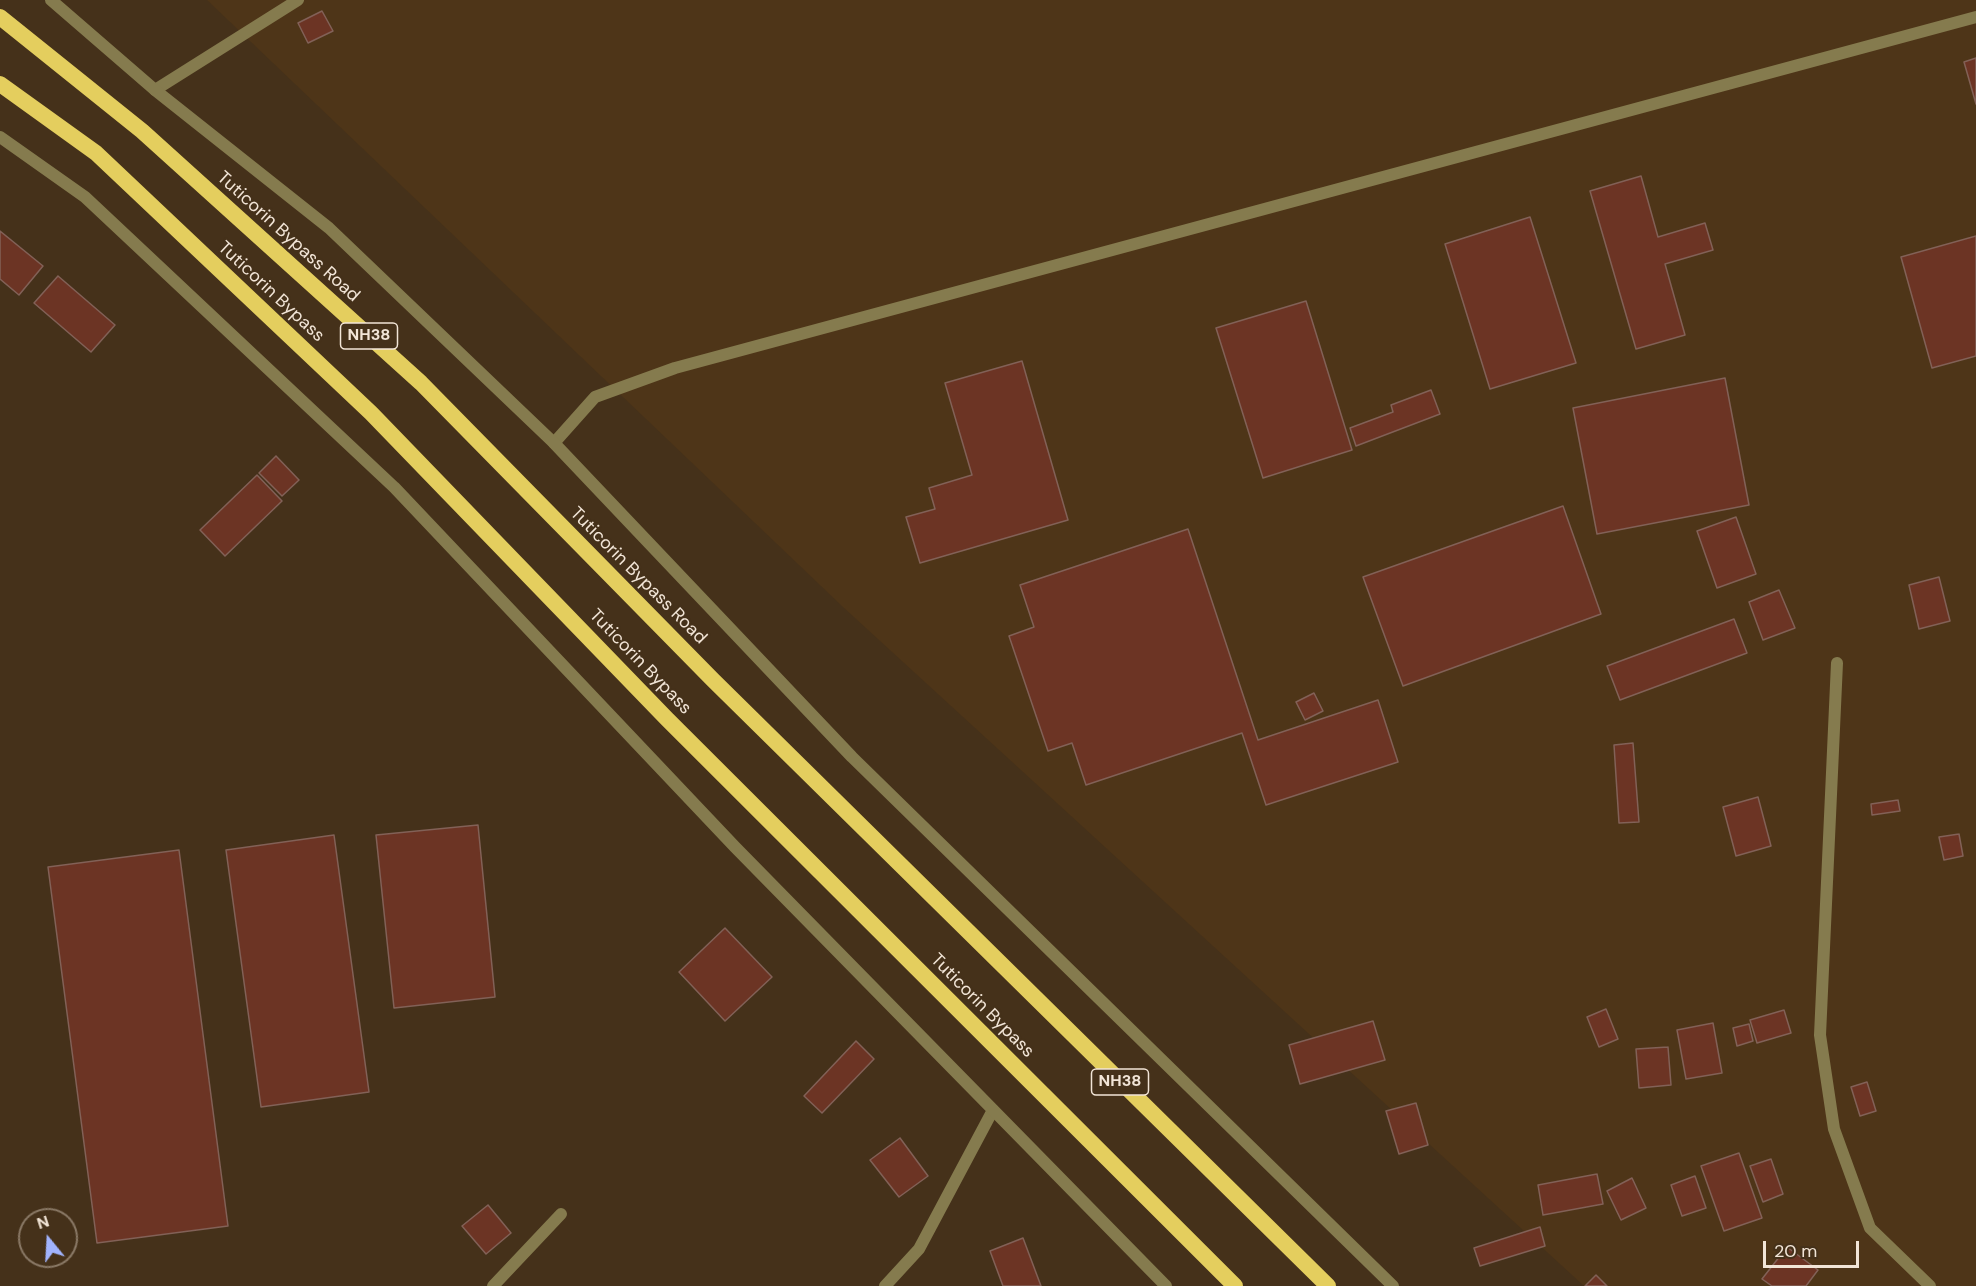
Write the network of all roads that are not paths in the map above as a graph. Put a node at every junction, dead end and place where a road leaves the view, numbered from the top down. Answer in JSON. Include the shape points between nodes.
{"nodes":[{"id":1,"x":51,"y":0,"type":"edge"},
{"id":2,"x":298,"y":0,"type":"edge"},
{"id":3,"x":1976,"y":16,"type":"edge"},
{"id":4,"x":0,"y":17,"type":"edge"},
{"id":5,"x":0,"y":84,"type":"edge"},
{"id":6,"x":155,"y":90,"type":"junction"},
{"id":7,"x":0,"y":137,"type":"edge"},
{"id":8,"x":554,"y":443,"type":"junction"},
{"id":9,"x":1837,"y":663,"type":"dead end"},
{"id":10,"x":993,"y":1110,"type":"junction"},
{"id":11,"x":561,"y":1214,"type":"dead end"},
{"id":12,"x":493,"y":1286,"type":"edge"},
{"id":13,"x":885,"y":1286,"type":"edge"},
{"id":14,"x":1166,"y":1286,"type":"edge"},
{"id":15,"x":1235,"y":1286,"type":"edge"},
{"id":16,"x":1328,"y":1286,"type":"edge"},
{"id":17,"x":1393,"y":1286,"type":"edge"},
{"id":18,"x":1930,"y":1286,"type":"edge"}],
"edges":[{"from":1,"to":6,"type":"street"},
{"from":2,"to":6,"type":"street"},
{"from":3,"to":8,"type":"street","via":[[675,368],[595,397]]},
{"from":4,"to":16,"type":"highway","name":"Tuticorin Bypass Road","number":"NH38","via":[[141,131],[421,383],[713,680]]},
{"from":5,"to":15,"type":"highway","name":"Tuticorin Bypass","number":"NH38","via":[[96,153],[371,413],[667,719]]},
{"from":6,"to":8,"type":"street","via":[[329,228]]},
{"from":7,"to":10,"type":"street","via":[[85,197],[394,487],[735,847]]},
{"from":8,"to":17,"type":"street","via":[[852,757]]},
{"from":9,"to":18,"type":"street","via":[[1820,1035],[1830,1106],[1834,1129],[1870,1228]]},
{"from":10,"to":13,"type":"street","via":[[919,1249]]},
{"from":10,"to":14,"type":"street"},
{"from":11,"to":12,"type":"street"}]}
